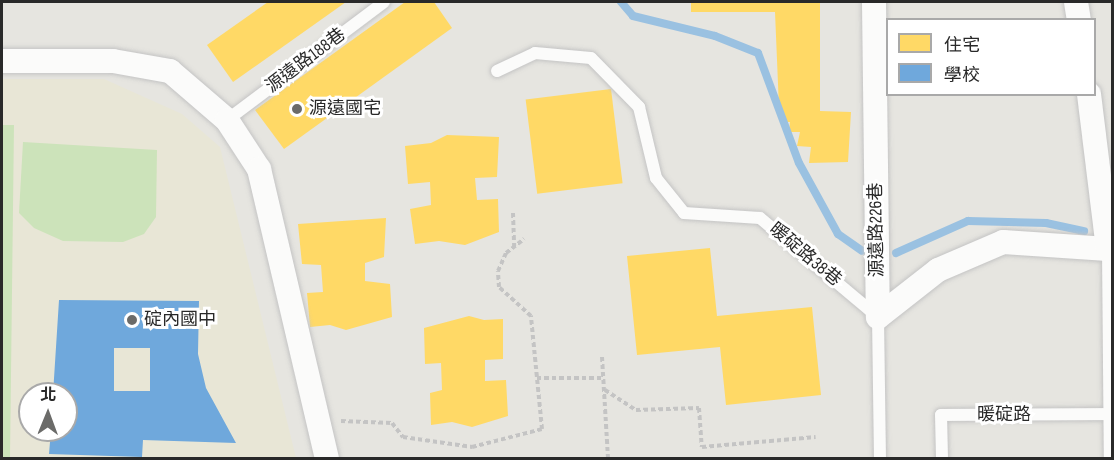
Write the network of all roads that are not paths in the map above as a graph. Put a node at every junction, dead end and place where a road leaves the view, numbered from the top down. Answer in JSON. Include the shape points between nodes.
{"nodes":[{"id":1,"x":384,"y":2,"type":"edge"},
{"id":2,"x":874,"y":2,"type":"edge"},
{"id":3,"x":1076,"y":2,"type":"edge"},
{"id":4,"x":1079,"y":18,"type":"edge"},
{"id":5,"x":2,"y":61,"type":"edge"},
{"id":6,"x":497,"y":71,"type":"dead end"},
{"id":7,"x":1089,"y":96,"type":"edge"},
{"id":8,"x":227,"y":120,"type":"junction"},
{"id":9,"x":1108,"y":216,"type":"edge"},
{"id":10,"x":1108,"y":249,"type":"junction"},
{"id":11,"x":878,"y":317,"type":"junction"},
{"id":12,"x":1111,"y":414,"type":"edge"},
{"id":13,"x":327,"y":459,"type":"edge"},
{"id":14,"x":880,"y":459,"type":"edge"},
{"id":15,"x":942,"y":459,"type":"edge"},
{"id":16,"x":1110,"y":459,"type":"edge"}],
"edges":[{"from":1,"to":8,"type":"lane","name":"源遠路188巷"},
{"from":2,"to":11,"type":"street","name":"源遠路226巷"},
{"from":3,"to":4,"type":"street"},
{"from":5,"to":8,"type":"street","via":[[113,61],[170,71]]},
{"from":6,"to":11,"type":"lane","name":"暖碇路38巷","via":[[534,53],[591,58],[639,107],[656,178],[684,213],[760,218]]},
{"from":7,"to":9,"type":"street"},
{"from":8,"to":13,"type":"street","via":[[259,169]]},
{"from":9,"to":10,"type":"street"},
{"from":10,"to":11,"type":"street","via":[[1004,242],[938,270]]},
{"from":10,"to":12,"type":"lane"},
{"from":11,"to":14,"type":"lane","name":"源遠路226巷"},
{"from":12,"to":15,"type":"lane","name":"暖碇路","via":[[941,415]]},
{"from":12,"to":16,"type":"lane"}]}
